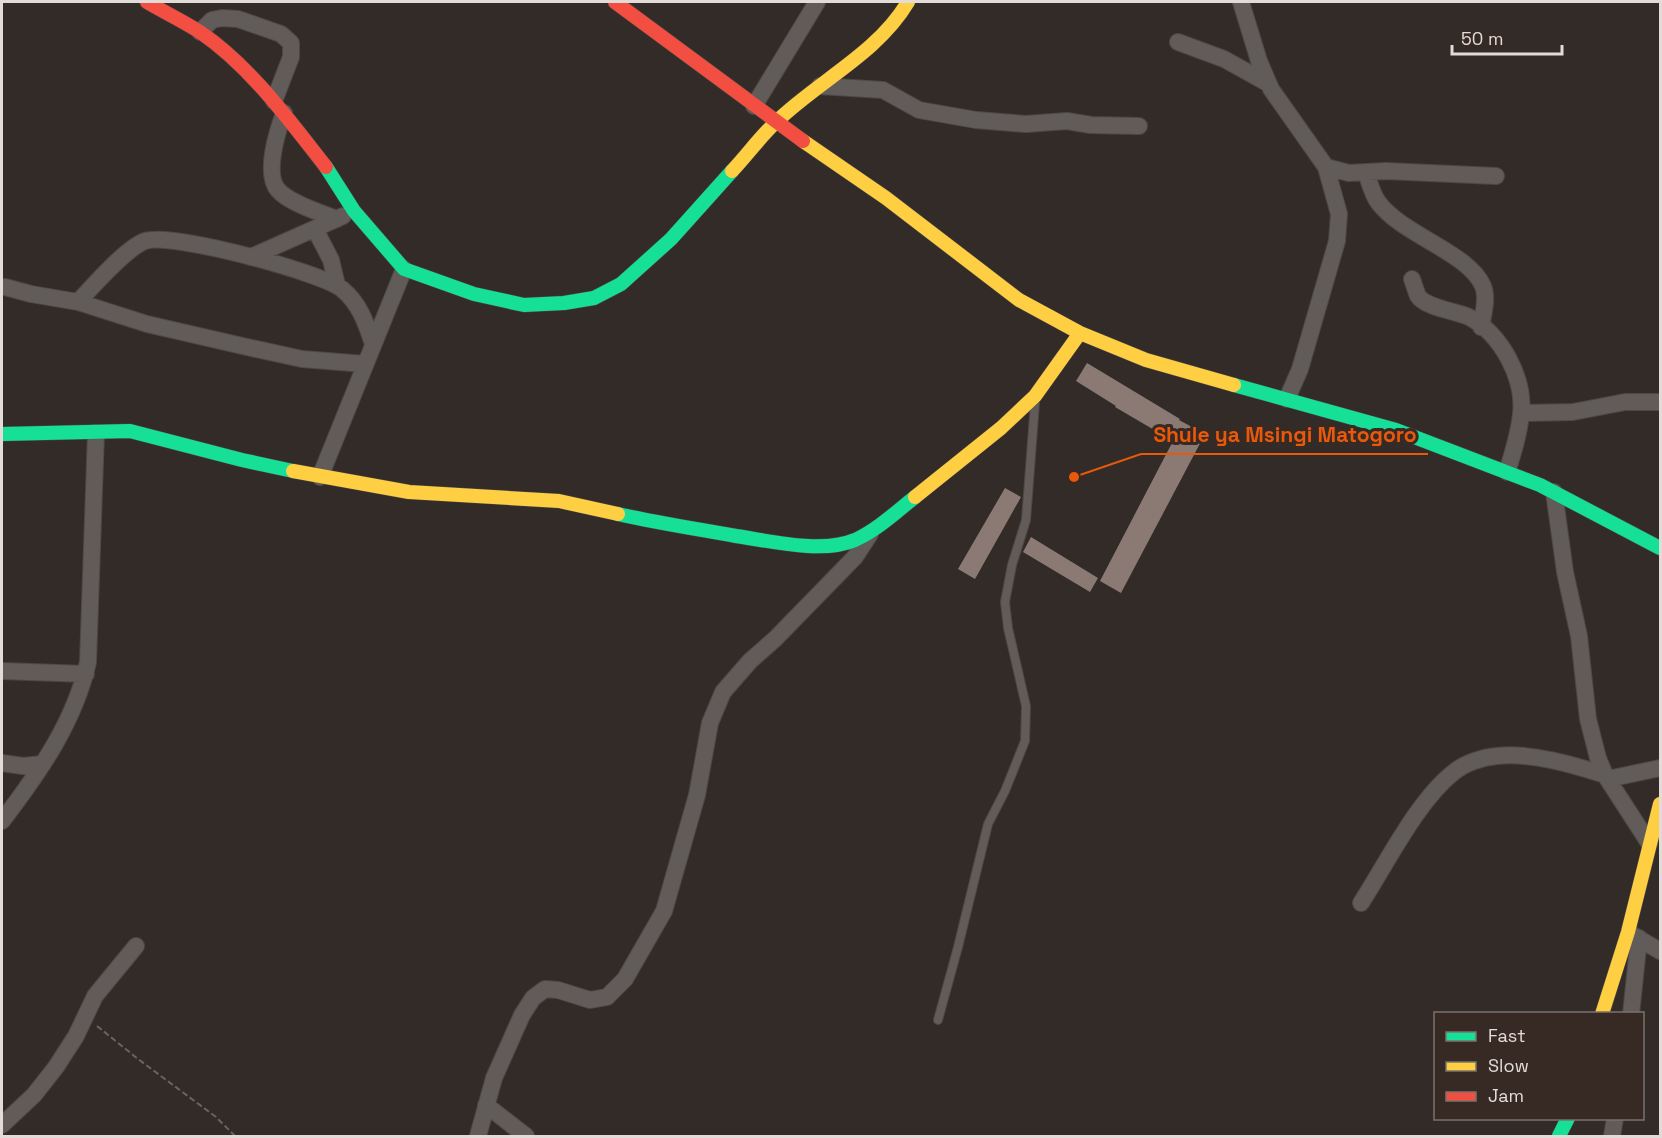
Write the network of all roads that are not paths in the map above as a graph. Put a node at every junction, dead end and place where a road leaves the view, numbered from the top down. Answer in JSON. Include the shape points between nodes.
{"nodes":[{"id":1,"x":147,"y":2,"type":"edge"},
{"id":2,"x":615,"y":2,"type":"edge"},
{"id":3,"x":817,"y":2,"type":"edge"},
{"id":4,"x":918,"y":2,"type":"edge"},
{"id":5,"x":1241,"y":2,"type":"edge"},
{"id":6,"x":905,"y":7,"type":"edge"},
{"id":7,"x":200,"y":32,"type":"junction"},
{"id":8,"x":1178,"y":42,"type":"dead end"},
{"id":9,"x":1269,"y":84,"type":"junction"},
{"id":10,"x":820,"y":86,"type":"junction"},
{"id":11,"x":754,"y":106,"type":"junction"},
{"id":12,"x":279,"y":107,"type":"junction"},
{"id":13,"x":776,"y":122,"type":"junction"},
{"id":14,"x":1139,"y":126,"type":"dead end"},
{"id":15,"x":1326,"y":167,"type":"junction"},
{"id":16,"x":1366,"y":172,"type":"junction"},
{"id":17,"x":1496,"y":176,"type":"dead end"},
{"id":18,"x":299,"y":203,"type":"junction"},
{"id":19,"x":354,"y":211,"type":"junction"},
{"id":20,"x":337,"y":219,"type":"junction"},
{"id":21,"x":312,"y":231,"type":"junction"},
{"id":22,"x":251,"y":257,"type":"junction"},
{"id":23,"x":404,"y":269,"type":"junction"},
{"id":24,"x":1412,"y":279,"type":"dead end"},
{"id":25,"x":337,"y":285,"type":"junction"},
{"id":26,"x":5,"y":287,"type":"dead end"},
{"id":27,"x":78,"y":302,"type":"junction"},
{"id":28,"x":1481,"y":327,"type":"junction"},
{"id":29,"x":1080,"y":333,"type":"junction"},
{"id":30,"x":373,"y":344,"type":"junction"},
{"id":31,"x":365,"y":364,"type":"junction"},
{"id":32,"x":1035,"y":396,"type":"junction"},
{"id":33,"x":1287,"y":399,"type":"junction"},
{"id":34,"x":1660,"y":402,"type":"edge"},
{"id":35,"x":1521,"y":413,"type":"junction"},
{"id":36,"x":96,"y":433,"type":"junction"},
{"id":37,"x":2,"y":434,"type":"edge"},
{"id":38,"x":1508,"y":472,"type":"junction"},
{"id":39,"x":320,"y":477,"type":"junction"},
{"id":40,"x":1554,"y":492,"type":"junction"},
{"id":41,"x":872,"y":531,"type":"junction"},
{"id":42,"x":1660,"y":548,"type":"edge"},
{"id":43,"x":2,"y":671,"type":"edge"},
{"id":44,"x":86,"y":674,"type":"junction"},
{"id":45,"x":2,"y":763,"type":"edge"},
{"id":46,"x":44,"y":764,"type":"junction"},
{"id":47,"x":1660,"y":768,"type":"edge"},
{"id":48,"x":1606,"y":777,"type":"junction"},
{"id":49,"x":1660,"y":804,"type":"edge"},
{"id":50,"x":2,"y":821,"type":"edge"},
{"id":51,"x":1649,"y":843,"type":"junction"},
{"id":52,"x":1361,"y":903,"type":"dead end"},
{"id":53,"x":1633,"y":935,"type":"junction"},
{"id":54,"x":136,"y":946,"type":"dead end"},
{"id":55,"x":1660,"y":951,"type":"edge"},
{"id":56,"x":1603,"y":1012,"type":"edge"},
{"id":57,"x":1631,"y":1012,"type":"edge"},
{"id":58,"x":938,"y":1020,"type":"dead end"},
{"id":59,"x":486,"y":1105,"type":"junction"},
{"id":60,"x":1568,"y":1120,"type":"edge"},
{"id":61,"x":1615,"y":1120,"type":"edge"},
{"id":62,"x":2,"y":1125,"type":"edge"},
{"id":63,"x":478,"y":1137,"type":"edge"},
{"id":64,"x":526,"y":1137,"type":"edge"},
{"id":65,"x":1559,"y":1137,"type":"edge"},
{"id":66,"x":1612,"y":1137,"type":"edge"}],
"edges":[{"from":1,"to":7,"type":"street"},
{"from":2,"to":11,"type":"street"},
{"from":3,"to":11,"type":"street"},
{"from":4,"to":6,"type":"street"},
{"from":5,"to":9,"type":"street"},
{"from":6,"to":10,"type":"street","via":[[880,37]]},
{"from":7,"to":12,"type":"street"},
{"from":7,"to":12,"type":"street","via":[[212,20],[238,19],[281,34],[291,43]]},
{"from":8,"to":9,"type":"street","via":[[1224,58]]},
{"from":9,"to":15,"type":"street"},
{"from":10,"to":13,"type":"street"},
{"from":10,"to":14,"type":"street","via":[[883,90],[920,110],[976,120]]},
{"from":11,"to":13,"type":"street"},
{"from":12,"to":18,"type":"street","via":[[273,180],[276,189]]},
{"from":12,"to":19,"type":"street","via":[[327,168]]},
{"from":13,"to":23,"type":"street","via":[[671,239],[621,284],[594,298],[524,305],[474,294]]},
{"from":13,"to":29,"type":"street","via":[[886,198],[1019,300]]},
{"from":15,"to":16,"type":"street","via":[[1349,173]]},
{"from":15,"to":33,"type":"street","via":[[1339,214],[1337,241],[1300,369]]},
{"from":16,"to":17,"type":"street"},
{"from":16,"to":28,"type":"street","via":[[1377,200],[1387,212],[1453,255],[1483,286]]},
{"from":18,"to":20,"type":"street"},
{"from":18,"to":21,"type":"street"},
{"from":19,"to":20,"type":"street"},
{"from":19,"to":23,"type":"street"},
{"from":20,"to":21,"type":"street"},
{"from":21,"to":22,"type":"street"},
{"from":21,"to":25,"type":"street","via":[[331,260]]},
{"from":22,"to":25,"type":"street","via":[[307,272]]},
{"from":22,"to":27,"type":"street","via":[[171,239],[146,240],[131,249]]},
{"from":23,"to":30,"type":"street"},
{"from":24,"to":28,"type":"street","via":[[1425,303],[1470,318]]},
{"from":25,"to":30,"type":"street","via":[[364,315]]},
{"from":26,"to":27,"type":"street"},
{"from":27,"to":31,"type":"street","via":[[147,324],[269,352]]},
{"from":28,"to":35,"type":"street","via":[[1501,347],[1512,366]]},
{"from":29,"to":32,"type":"street"},
{"from":29,"to":33,"type":"street","via":[[1146,360]]},
{"from":30,"to":31,"type":"street"},
{"from":31,"to":39,"type":"street"},
{"from":32,"to":41,"type":"street"},
{"from":32,"to":58,"type":"lane","via":[[1026,520],[1005,602],[1026,706],[1024,741],[988,824]]},
{"from":33,"to":38,"type":"street","via":[[1396,430]]},
{"from":34,"to":35,"type":"street","via":[[1625,402],[1573,412]]},
{"from":35,"to":38,"type":"street"},
{"from":36,"to":37,"type":"street"},
{"from":36,"to":39,"type":"street","via":[[139,433]]},
{"from":36,"to":44,"type":"street"},
{"from":38,"to":40,"type":"street"},
{"from":39,"to":41,"type":"street","via":[[409,492],[559,501],[662,525],[790,544],[825,546],[853,541]]},
{"from":40,"to":42,"type":"street"},
{"from":40,"to":48,"type":"street","via":[[1579,636],[1588,719]]},
{"from":41,"to":59,"type":"street","via":[[855,557],[723,692],[710,723],[697,795],[664,911],[625,980],[607,997],[590,1000],[545,989],[533,998],[509,1043]]},
{"from":43,"to":44,"type":"street"},
{"from":44,"to":46,"type":"street"},
{"from":45,"to":46,"type":"street"},
{"from":46,"to":50,"type":"street"},
{"from":47,"to":48,"type":"street"},
{"from":48,"to":51,"type":"street"},
{"from":48,"to":52,"type":"street","via":[[1580,767],[1517,756],[1496,756],[1455,771],[1413,821]]},
{"from":49,"to":51,"type":"street"},
{"from":51,"to":53,"type":"street"},
{"from":53,"to":55,"type":"street"},
{"from":53,"to":56,"type":"street"},
{"from":53,"to":57,"type":"street"},
{"from":54,"to":62,"type":"street","via":[[95,996],[71,1044],[34,1095]]},
{"from":59,"to":63,"type":"street"},
{"from":59,"to":64,"type":"street"},
{"from":60,"to":65,"type":"street"},
{"from":61,"to":66,"type":"street"}]}
